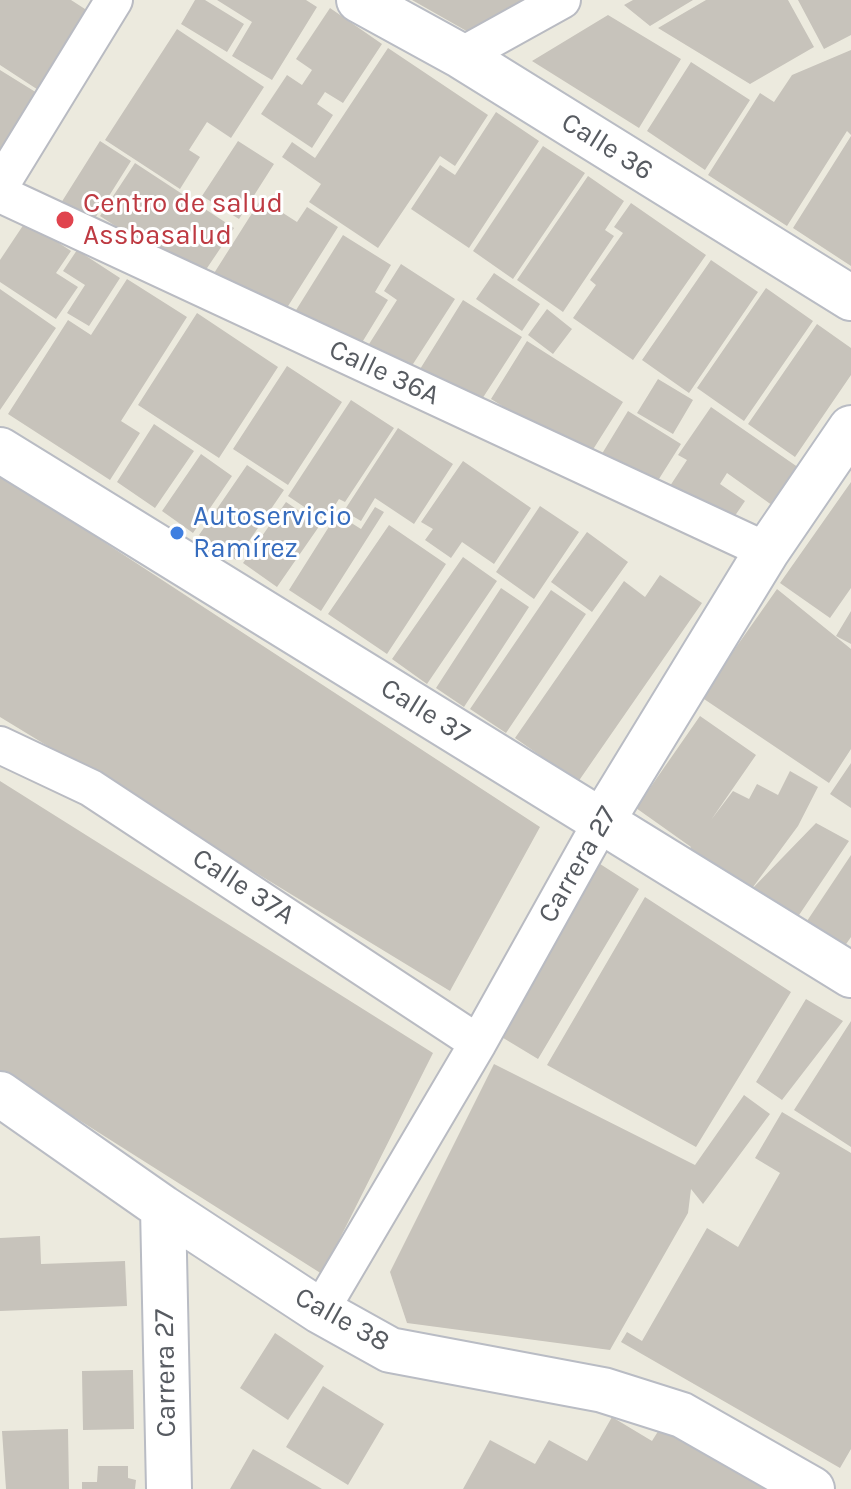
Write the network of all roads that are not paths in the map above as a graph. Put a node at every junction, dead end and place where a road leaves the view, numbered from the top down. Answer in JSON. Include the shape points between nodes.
{"nodes":[{"id":1,"x":114,"y":0,"type":"edge"},
{"id":2,"x":359,"y":0,"type":"edge"},
{"id":3,"x":562,"y":0,"type":"edge"},
{"id":4,"x":461,"y":56,"type":"junction"},
{"id":5,"x":0,"y":186,"type":"edge"},
{"id":6,"x":0,"y":194,"type":"edge"},
{"id":7,"x":851,"y":298,"type":"edge"},
{"id":8,"x":851,"y":428,"type":"edge"},
{"id":9,"x":0,"y":450,"type":"edge"},
{"id":10,"x":767,"y":551,"type":"junction"},
{"id":11,"x":0,"y":745,"type":"edge"},
{"id":12,"x":602,"y":821,"type":"junction"},
{"id":13,"x":851,"y":975,"type":"edge"},
{"id":14,"x":478,"y":1043,"type":"junction"},
{"id":15,"x":0,"y":1094,"type":"edge"},
{"id":16,"x":163,"y":1208,"type":"junction"},
{"id":17,"x":320,"y":1311,"type":"junction"},
{"id":18,"x":169,"y":1489,"type":"edge"},
{"id":19,"x":812,"y":1489,"type":"edge"}],
"edges":[{"from":1,"to":5,"type":"street"},
{"from":2,"to":4,"type":"street","name":"Calle 36"},
{"from":3,"to":4,"type":"street"},
{"from":4,"to":7,"type":"street","name":"Calle 36"},
{"from":6,"to":10,"type":"street","name":"Calle 36A"},
{"from":8,"to":10,"type":"street","name":"Carrera 27"},
{"from":9,"to":12,"type":"street","name":"Calle 37"},
{"from":10,"to":12,"type":"street","name":"Carrera 27"},
{"from":11,"to":14,"type":"street","name":"Calle 37A","via":[[91,788]]},
{"from":12,"to":13,"type":"street","name":"Calle 37"},
{"from":12,"to":14,"type":"street","name":"Carrera 27"},
{"from":14,"to":17,"type":"street","name":"Carrera 27"},
{"from":15,"to":16,"type":"street","name":"Calle 38"},
{"from":16,"to":17,"type":"street","name":"Calle 38"},
{"from":16,"to":18,"type":"street","name":"Carrera 27"},
{"from":17,"to":19,"type":"street","name":"Calle 38","via":[[390,1350],[603,1390],[682,1415]]}]}
